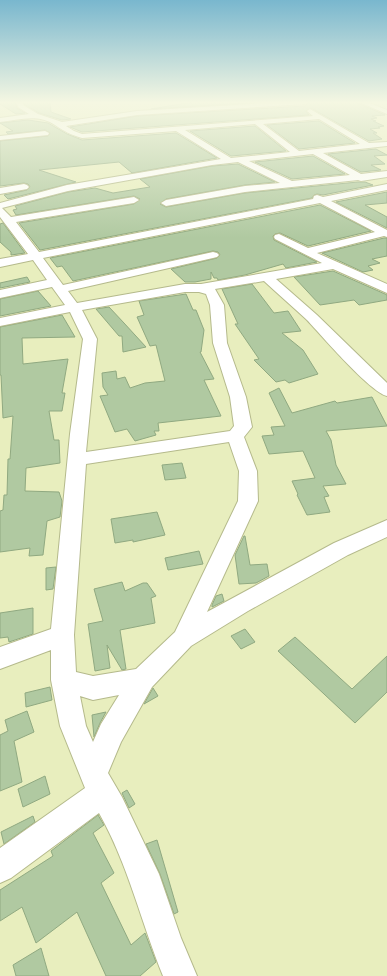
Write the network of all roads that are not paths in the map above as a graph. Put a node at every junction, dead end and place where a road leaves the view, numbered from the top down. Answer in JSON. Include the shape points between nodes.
{"nodes":[{"id":1,"x":213,"y":148,"type":"edge"},
{"id":2,"x":290,"y":148,"type":"edge"},
{"id":3,"x":351,"y":148,"type":"edge"},
{"id":4,"x":313,"y":151,"type":"junction"},
{"id":5,"x":297,"y":153,"type":"junction"},
{"id":6,"x":234,"y":159,"type":"junction"},
{"id":7,"x":387,"y":174,"type":"edge"},
{"id":8,"x":358,"y":177,"type":"junction"},
{"id":9,"x":291,"y":185,"type":"junction"},
{"id":10,"x":24,"y":187,"type":"dead end"},
{"id":11,"x":386,"y":187,"type":"edge"},
{"id":12,"x":0,"y":190,"type":"edge"},
{"id":13,"x":134,"y":200,"type":"dead end"},
{"id":14,"x":323,"y":200,"type":"junction"},
{"id":15,"x":166,"y":203,"type":"dead end"},
{"id":16,"x":0,"y":206,"type":"edge"},
{"id":17,"x":4,"y":216,"type":"edge"},
{"id":18,"x":386,"y":234,"type":"edge"},
{"id":19,"x":279,"y":236,"type":"dead end"},
{"id":20,"x":306,"y":252,"type":"junction"},
{"id":21,"x":213,"y":255,"type":"dead end"},
{"id":22,"x":36,"y":256,"type":"junction"},
{"id":23,"x":0,"y":263,"type":"edge"},
{"id":24,"x":333,"y":265,"type":"junction"},
{"id":25,"x":266,"y":276,"type":"junction"},
{"id":26,"x":59,"y":285,"type":"junction"},
{"id":27,"x":385,"y":287,"type":"edge"},
{"id":28,"x":201,"y":288,"type":"junction"},
{"id":29,"x":0,"y":294,"type":"edge"},
{"id":30,"x":74,"y":307,"type":"junction"},
{"id":31,"x":0,"y":322,"type":"edge"},
{"id":32,"x":387,"y":391,"type":"edge"},
{"id":33,"x":235,"y":436,"type":"junction"},
{"id":34,"x":77,"y":459,"type":"junction"},
{"id":35,"x":387,"y":528,"type":"edge"},
{"id":36,"x":62,"y":635,"type":"junction"},
{"id":37,"x":183,"y":639,"type":"junction"},
{"id":38,"x":0,"y":658,"type":"edge"},
{"id":39,"x":143,"y":679,"type":"junction"},
{"id":40,"x":64,"y":680,"type":"junction"},
{"id":41,"x":98,"y":783,"type":"junction"},
{"id":42,"x":0,"y":867,"type":"edge"},
{"id":43,"x":180,"y":976,"type":"edge"}],
"edges":[{"from":1,"to":6,"type":"street"},
{"from":2,"to":5,"type":"street"},
{"from":3,"to":4,"type":"street"},
{"from":4,"to":5,"type":"street"},
{"from":4,"to":8,"type":"street"},
{"from":5,"to":6,"type":"street"},
{"from":6,"to":9,"type":"street"},
{"from":6,"to":16,"type":"street","via":[[67,188]]},
{"from":7,"to":8,"type":"street"},
{"from":8,"to":9,"type":"street"},
{"from":8,"to":11,"type":"street"},
{"from":9,"to":14,"type":"street"},
{"from":9,"to":15,"type":"street","via":[[245,189]]},
{"from":10,"to":12,"type":"street"},
{"from":11,"to":14,"type":"street"},
{"from":13,"to":17,"type":"street"},
{"from":14,"to":18,"type":"street"},
{"from":14,"to":22,"type":"street"},
{"from":17,"to":22,"type":"street"},
{"from":18,"to":20,"type":"street"},
{"from":19,"to":20,"type":"street"},
{"from":20,"to":24,"type":"street"},
{"from":21,"to":26,"type":"street"},
{"from":22,"to":23,"type":"street"},
{"from":22,"to":26,"type":"street"},
{"from":24,"to":25,"type":"street"},
{"from":24,"to":27,"type":"street"},
{"from":25,"to":28,"type":"street"},
{"from":25,"to":32,"type":"street"},
{"from":26,"to":29,"type":"street"},
{"from":26,"to":30,"type":"street"},
{"from":28,"to":30,"type":"street","via":[[186,288]]},
{"from":28,"to":33,"type":"street","via":[[211,292],[217,306],[220,343],[238,397],[242,427]]},
{"from":30,"to":31,"type":"street"},
{"from":30,"to":34,"type":"street","via":[[90,339]]},
{"from":33,"to":34,"type":"street"},
{"from":33,"to":37,"type":"street","via":[[248,471],[248,501]]},
{"from":34,"to":36,"type":"street"},
{"from":35,"to":37,"type":"street","via":[[328,556],[240,604]]},
{"from":36,"to":38,"type":"street"},
{"from":36,"to":40,"type":"street"},
{"from":37,"to":39,"type":"street"},
{"from":39,"to":40,"type":"street","via":[[93,688]]},
{"from":39,"to":41,"type":"street","via":[[111,733]]},
{"from":40,"to":41,"type":"street","via":[[73,726]]},
{"from":41,"to":42,"type":"street"},
{"from":41,"to":43,"type":"street","via":[[148,885],[165,940]]}]}
